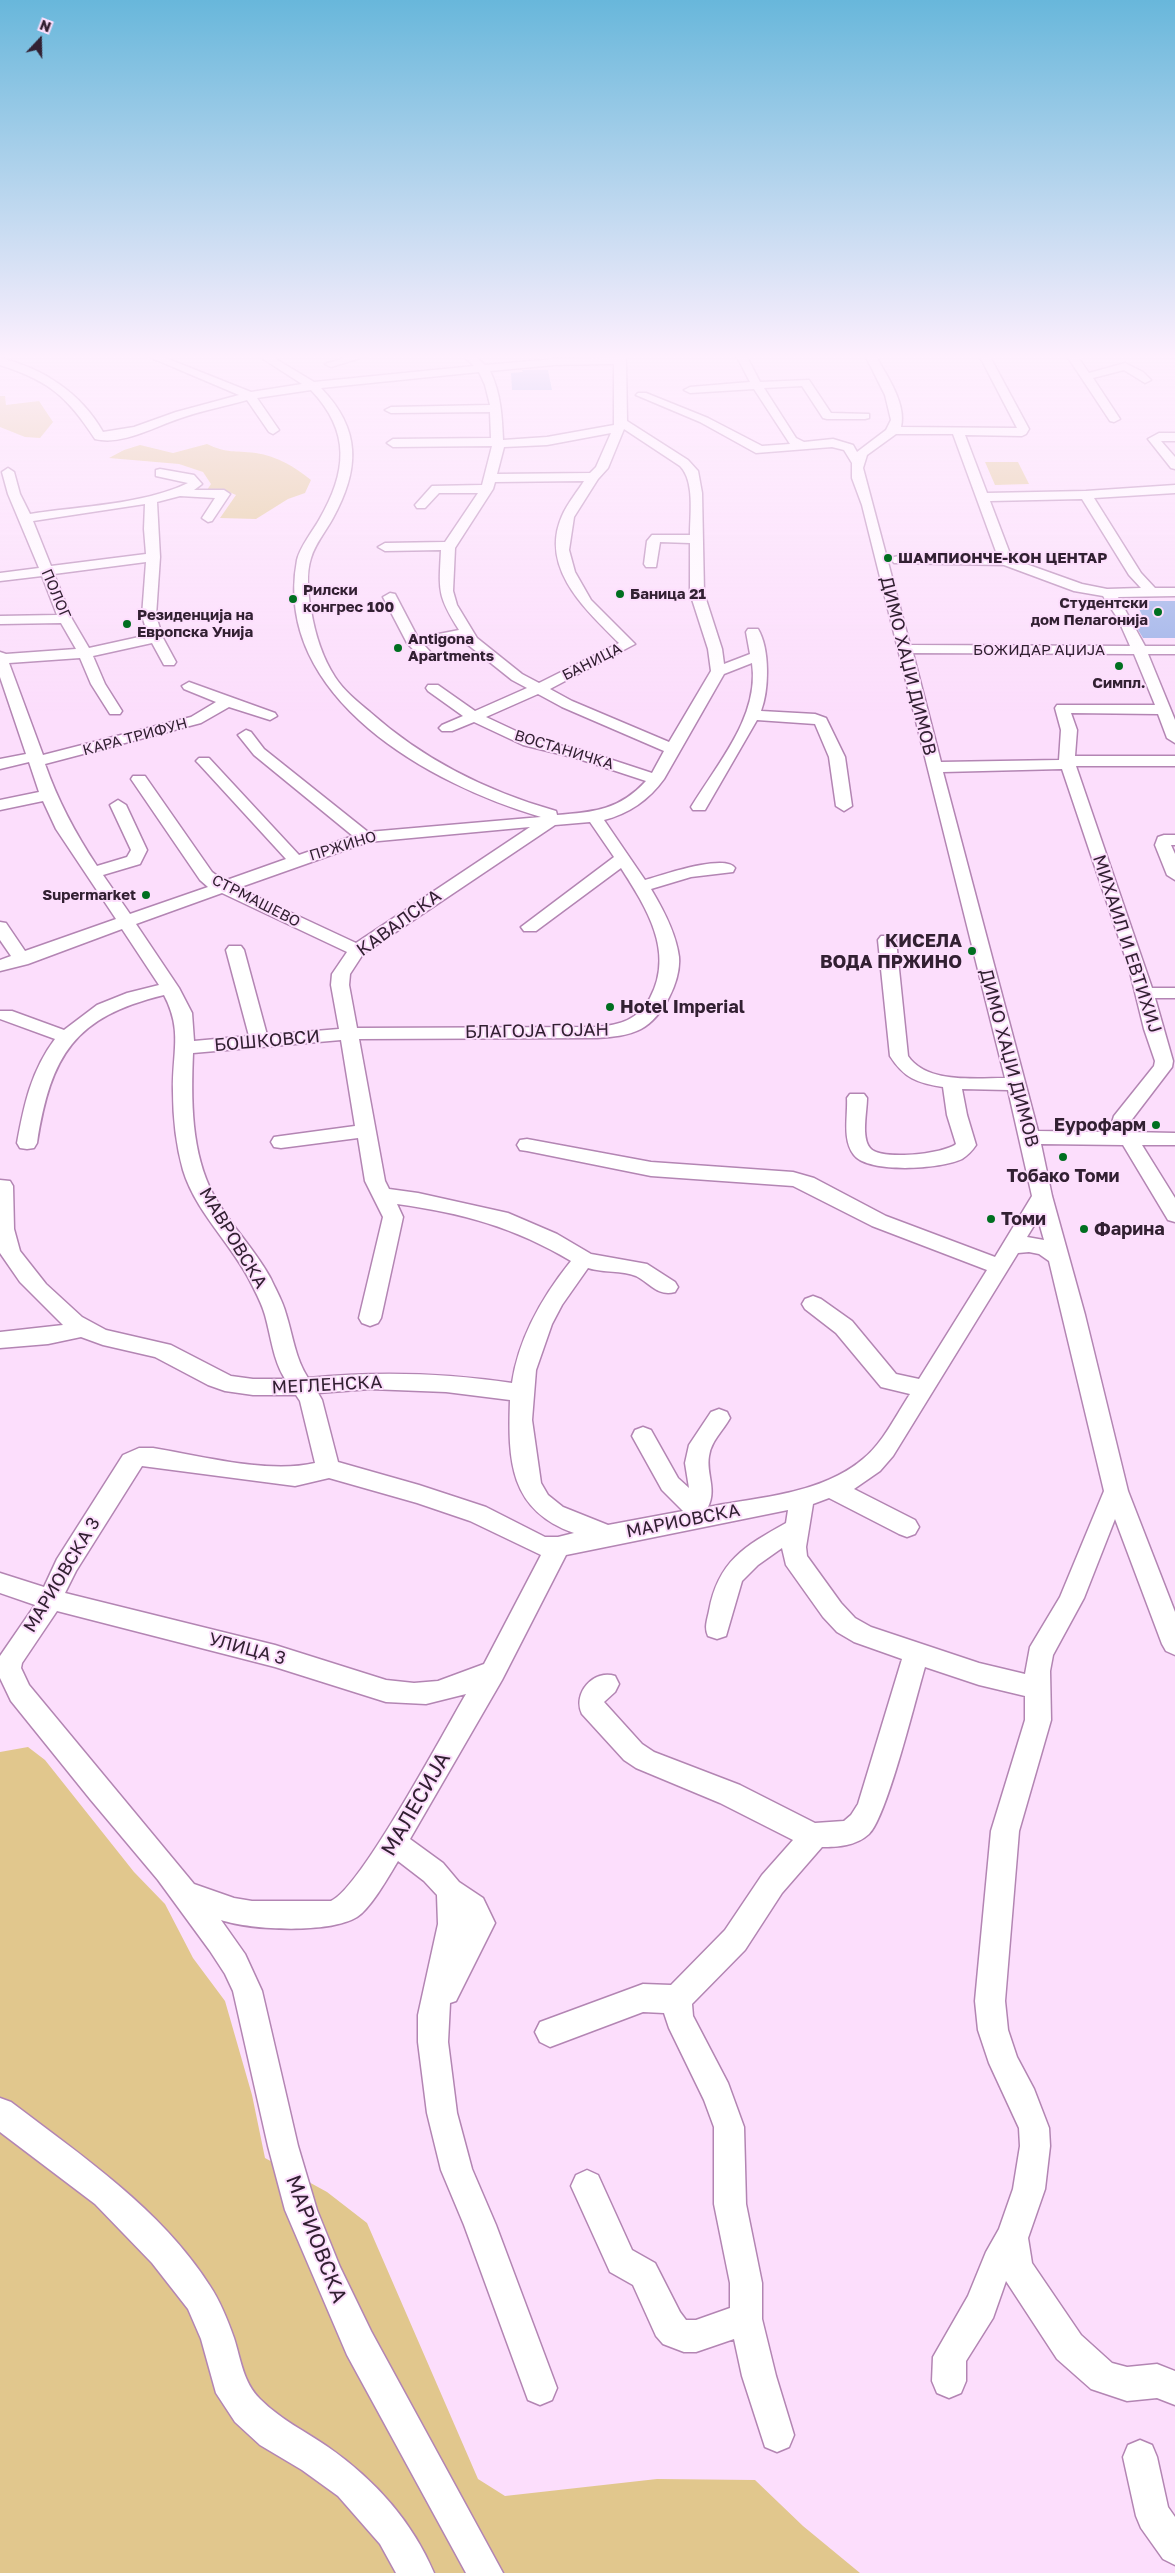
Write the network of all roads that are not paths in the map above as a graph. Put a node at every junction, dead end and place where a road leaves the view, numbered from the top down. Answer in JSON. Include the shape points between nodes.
{"nodes":[{"id":1,"x":8,"y":473,"type":"edge"},
{"id":2,"x":160,"y":473,"type":"dead end"},
{"id":3,"x":344,"y":473,"type":"edge"},
{"id":4,"x":492,"y":473,"type":"edge"},
{"id":5,"x":597,"y":473,"type":"edge"},
{"id":6,"x":692,"y":473,"type":"edge"},
{"id":7,"x":859,"y":473,"type":"edge"},
{"id":8,"x":974,"y":473,"type":"edge"},
{"id":9,"x":593,"y":477,"type":"junction"},
{"id":10,"x":490,"y":484,"type":"junction"},
{"id":11,"x":1175,"y":489,"type":"edge"},
{"id":12,"x":176,"y":494,"type":"junction"},
{"id":13,"x":1086,"y":495,"type":"junction"},
{"id":14,"x":983,"y":497,"type":"junction"},
{"id":15,"x":150,"y":500,"type":"junction"},
{"id":16,"x":421,"y":505,"type":"dead end"},
{"id":17,"x":26,"y":518,"type":"junction"},
{"id":18,"x":208,"y":518,"type":"dead end"},
{"id":19,"x":697,"y":539,"type":"junction"},
{"id":20,"x":448,"y":546,"type":"junction"},
{"id":21,"x":385,"y":547,"type":"dead end"},
{"id":22,"x":153,"y":557,"type":"junction"},
{"id":23,"x":899,"y":560,"type":"dead end"},
{"id":24,"x":1006,"y":561,"type":"junction"},
{"id":25,"x":651,"y":564,"type":"dead end"},
{"id":26,"x":45,"y":570,"type":"junction"},
{"id":27,"x":0,"y":577,"type":"edge"},
{"id":28,"x":1151,"y":592,"type":"junction"},
{"id":29,"x":1175,"y":592,"type":"edge"},
{"id":30,"x":1107,"y":593,"type":"junction"},
{"id":31,"x":390,"y":597,"type":"dead end"},
{"id":32,"x":65,"y":619,"type":"junction"},
{"id":33,"x":0,"y":620,"type":"edge"},
{"id":34,"x":753,"y":632,"type":"dead end"},
{"id":35,"x":466,"y":633,"type":"junction"},
{"id":36,"x":156,"y":638,"type":"junction"},
{"id":37,"x":414,"y":643,"type":"junction"},
{"id":38,"x":904,"y":649,"type":"junction"},
{"id":39,"x":1138,"y":650,"type":"junction"},
{"id":40,"x":1175,"y":650,"type":"edge"},
{"id":41,"x":85,"y":653,"type":"junction"},
{"id":42,"x":427,"y":656,"type":"dead end"},
{"id":43,"x":757,"y":656,"type":"junction"},
{"id":44,"x":0,"y":658,"type":"edge"},
{"id":45,"x":169,"y":662,"type":"dead end"},
{"id":46,"x":718,"y":671,"type":"junction"},
{"id":47,"x":189,"y":686,"type":"dead end"},
{"id":48,"x":433,"y":688,"type":"dead end"},
{"id":49,"x":538,"y":689,"type":"junction"},
{"id":50,"x":228,"y":702,"type":"junction"},
{"id":51,"x":1163,"y":710,"type":"junction"},
{"id":52,"x":115,"y":711,"type":"dead end"},
{"id":53,"x":752,"y":715,"type":"junction"},
{"id":54,"x":270,"y":716,"type":"dead end"},
{"id":55,"x":473,"y":716,"type":"junction"},
{"id":56,"x":447,"y":728,"type":"dead end"},
{"id":57,"x":246,"y":736,"type":"dead end"},
{"id":58,"x":1175,"y":738,"type":"edge"},
{"id":59,"x":672,"y":749,"type":"junction"},
{"id":60,"x":37,"y":759,"type":"junction"},
{"id":61,"x":204,"y":761,"type":"dead end"},
{"id":62,"x":1175,"y":761,"type":"edge"},
{"id":63,"x":1068,"y":762,"type":"junction"},
{"id":64,"x":0,"y":764,"type":"edge"},
{"id":65,"x":939,"y":767,"type":"dead end"},
{"id":66,"x":139,"y":779,"type":"dead end"},
{"id":67,"x":656,"y":779,"type":"junction"},
{"id":68,"x":48,"y":795,"type":"junction"},
{"id":69,"x":0,"y":805,"type":"edge"},
{"id":70,"x":118,"y":805,"type":"dead end"},
{"id":71,"x":844,"y":806,"type":"dead end"},
{"id":72,"x":521,"y":807,"type":"junction"},
{"id":73,"x":699,"y":807,"type":"dead end"},
{"id":74,"x":594,"y":817,"type":"junction"},
{"id":75,"x":571,"y":820,"type":"junction"},
{"id":76,"x":550,"y":821,"type":"junction"},
{"id":77,"x":531,"y":822,"type":"junction"},
{"id":78,"x":365,"y":837,"type":"junction"},
{"id":79,"x":1175,"y":840,"type":"edge"},
{"id":80,"x":622,"y":859,"type":"junction"},
{"id":81,"x":296,"y":861,"type":"junction"},
{"id":82,"x":727,"y":868,"type":"dead end"},
{"id":83,"x":92,"y":873,"type":"junction"},
{"id":84,"x":1175,"y":875,"type":"edge"},
{"id":85,"x":222,"y":886,"type":"junction"},
{"id":86,"x":642,"y":887,"type":"junction"},
{"id":87,"x":125,"y":920,"type":"junction"},
{"id":88,"x":530,"y":926,"type":"dead end"},
{"id":89,"x":0,"y":927,"type":"edge"},
{"id":90,"x":888,"y":940,"type":"dead end"},
{"id":91,"x":236,"y":950,"type":"dead end"},
{"id":92,"x":357,"y":950,"type":"junction"},
{"id":93,"x":22,"y":960,"type":"junction"},
{"id":94,"x":0,"y":966,"type":"edge"},
{"id":95,"x":170,"y":988,"type":"junction"},
{"id":96,"x":1144,"y":993,"type":"junction"},
{"id":97,"x":1175,"y":993,"type":"edge"},
{"id":98,"x":6,"y":1015,"type":"dead end"},
{"id":99,"x":348,"y":1033,"type":"junction"},
{"id":100,"x":66,"y":1038,"type":"junction"},
{"id":101,"x":260,"y":1042,"type":"junction"},
{"id":102,"x":186,"y":1048,"type":"junction"},
{"id":103,"x":952,"y":1083,"type":"junction"},
{"id":104,"x":1016,"y":1084,"type":"junction"},
{"id":105,"x":857,"y":1098,"type":"dead end"},
{"id":106,"x":366,"y":1131,"type":"junction"},
{"id":107,"x":1030,"y":1137,"type":"junction"},
{"id":108,"x":1124,"y":1139,"type":"junction"},
{"id":109,"x":1175,"y":1139,"type":"edge"},
{"id":110,"x":281,"y":1142,"type":"dead end"},
{"id":111,"x":27,"y":1143,"type":"dead end"},
{"id":112,"x":526,"y":1145,"type":"dead end"},
{"id":113,"x":4,"y":1186,"type":"dead end"},
{"id":114,"x":380,"y":1195,"type":"junction"},
{"id":115,"x":1042,"y":1196,"type":"junction"},
{"id":116,"x":1175,"y":1215,"type":"edge"},
{"id":117,"x":1004,"y":1257,"type":"junction"},
{"id":118,"x":1058,"y":1258,"type":"junction"},
{"id":119,"x":584,"y":1259,"type":"junction"},
{"id":120,"x":667,"y":1288,"type":"dead end"},
{"id":121,"x":814,"y":1304,"type":"dead end"},
{"id":122,"x":370,"y":1318,"type":"dead end"},
{"id":123,"x":83,"y":1329,"type":"junction"},
{"id":124,"x":0,"y":1340,"type":"edge"},
{"id":125,"x":302,"y":1388,"type":"junction"},
{"id":126,"x":925,"y":1389,"type":"junction"},
{"id":127,"x":521,"y":1393,"type":"junction"},
{"id":128,"x":719,"y":1418,"type":"dead end"},
{"id":129,"x":643,"y":1436,"type":"dead end"},
{"id":130,"x":329,"y":1469,"type":"junction"},
{"id":131,"x":833,"y":1488,"type":"junction"},
{"id":132,"x":1116,"y":1491,"type":"junction"},
{"id":133,"x":802,"y":1498,"type":"junction"},
{"id":134,"x":698,"y":1513,"type":"junction"},
{"id":135,"x":907,"y":1527,"type":"dead end"},
{"id":136,"x":797,"y":1528,"type":"junction"},
{"id":137,"x":608,"y":1535,"type":"junction"},
{"id":138,"x":558,"y":1548,"type":"junction"},
{"id":139,"x":0,"y":1583,"type":"edge"},
{"id":140,"x":50,"y":1601,"type":"junction"},
{"id":141,"x":717,"y":1629,"type":"dead end"},
{"id":142,"x":1175,"y":1644,"type":"edge"},
{"id":143,"x":917,"y":1652,"type":"junction"},
{"id":144,"x":493,"y":1672,"type":"junction"},
{"id":145,"x":606,"y":1684,"type":"dead end"},
{"id":146,"x":1038,"y":1688,"type":"junction"},
{"id":147,"x":815,"y":1835,"type":"junction"},
{"id":148,"x":394,"y":1843,"type":"junction"},
{"id":149,"x":184,"y":1893,"type":"junction"},
{"id":150,"x":677,"y":1999,"type":"junction"},
{"id":151,"x":550,"y":2032,"type":"dead end"},
{"id":152,"x":0,"y":2113,"type":"edge"},
{"id":153,"x":587,"y":2186,"type":"dead end"},
{"id":154,"x":1012,"y":2238,"type":"junction"},
{"id":155,"x":746,"y":2319,"type":"junction"},
{"id":156,"x":949,"y":2381,"type":"dead end"},
{"id":157,"x":540,"y":2388,"type":"dead end"},
{"id":158,"x":1175,"y":2388,"type":"edge"},
{"id":159,"x":777,"y":2435,"type":"dead end"},
{"id":160,"x":1140,"y":2457,"type":"dead end"},
{"id":161,"x":1175,"y":2547,"type":"edge"},
{"id":162,"x":416,"y":2573,"type":"edge"},
{"id":163,"x":485,"y":2573,"type":"edge"}],
"edges":[{"from":1,"to":17,"type":"street","name":"ПОЛОГ"},
{"from":2,"to":12,"type":"street","via":[[196,482]]},
{"from":3,"to":72,"type":"street","via":[[343,483],[310,546],[303,569],[309,635],[322,668],[341,693],[399,746],[424,762]]},
{"from":4,"to":10,"type":"street"},
{"from":5,"to":9,"type":"street","name":"БАНИЦА"},
{"from":6,"to":19,"type":"street","via":[[698,509]]},
{"from":7,"to":38,"type":"street","name":"ДИМО ХАЏИ ДИМОВ"},
{"from":8,"to":14,"type":"street"},
{"from":9,"to":10,"type":"street"},
{"from":9,"to":49,"type":"street","name":"БАНИЦА","via":[[568,516],[562,550],[568,572],[586,602],[628,644]]},
{"from":10,"to":16,"type":"street","via":[[436,489]]},
{"from":10,"to":20,"type":"street"},
{"from":11,"to":13,"type":"street"},
{"from":12,"to":15,"type":"street"},
{"from":12,"to":18,"type":"street","via":[[224,494]]},
{"from":13,"to":14,"type":"street"},
{"from":13,"to":28,"type":"street","via":[[1136,575]]},
{"from":14,"to":24,"type":"street"},
{"from":15,"to":17,"type":"street"},
{"from":15,"to":22,"type":"street"},
{"from":17,"to":26,"type":"street","name":"ПОЛОГ"},
{"from":19,"to":25,"type":"street","via":[[657,538],[653,541]]},
{"from":19,"to":46,"type":"street","via":[[697,593],[715,649]]},
{"from":20,"to":21,"type":"street"},
{"from":20,"to":35,"type":"street","via":[[446,595]]},
{"from":22,"to":26,"type":"street"},
{"from":22,"to":36,"type":"street","via":[[149,616]]},
{"from":23,"to":24,"type":"street"},
{"from":24,"to":30,"type":"street","via":[[1079,588]]},
{"from":26,"to":27,"type":"street"},
{"from":26,"to":32,"type":"street","name":"ПОЛОГ"},
{"from":28,"to":29,"type":"street"},
{"from":28,"to":30,"type":"street"},
{"from":30,"to":39,"type":"street"},
{"from":31,"to":37,"type":"street"},
{"from":32,"to":33,"type":"street"},
{"from":32,"to":41,"type":"street","name":"ПОЛОГ"},
{"from":34,"to":43,"type":"street"},
{"from":35,"to":37,"type":"street"},
{"from":35,"to":49,"type":"street","via":[[498,664]]},
{"from":36,"to":41,"type":"street"},
{"from":36,"to":45,"type":"street"},
{"from":37,"to":42,"type":"street"},
{"from":38,"to":39,"type":"street","name":"БОЖИДАР АЏИЈА"},
{"from":38,"to":104,"type":"street","name":"ДИМО ХАЏИ ДИМОВ"},
{"from":39,"to":40,"type":"street","name":"БОЖИДАР АЏИЈА"},
{"from":39,"to":51,"type":"street"},
{"from":41,"to":44,"type":"street"},
{"from":41,"to":52,"type":"street","name":"ПОЛОГ","via":[[98,684]]},
{"from":43,"to":46,"type":"street"},
{"from":43,"to":53,"type":"street","via":[[761,686]]},
{"from":44,"to":60,"type":"street","name":"МАВРОВСКА"},
{"from":46,"to":59,"type":"street","name":"ПРЖИНО"},
{"from":47,"to":50,"type":"street"},
{"from":48,"to":55,"type":"street","name":"ВОСТАНИЧКА"},
{"from":49,"to":55,"type":"street"},
{"from":49,"to":59,"type":"street"},
{"from":50,"to":54,"type":"street"},
{"from":50,"to":60,"type":"street","name":"КАРА ТРИФУН","via":[[196,720]]},
{"from":51,"to":58,"type":"street"},
{"from":51,"to":63,"type":"street","name":"МИХАИЛ И ЕВТИХИЈ","via":[[1062,708],[1069,730]]},
{"from":53,"to":71,"type":"street","via":[[816,718],[821,721],[837,757]]},
{"from":53,"to":73,"type":"street"},
{"from":55,"to":56,"type":"street"},
{"from":55,"to":67,"type":"street","name":"ВОСТАНИЧКА","via":[[528,742],[580,754]]},
{"from":57,"to":78,"type":"street","via":[[259,752]]},
{"from":59,"to":67,"type":"street","name":"ПРЖИНО"},
{"from":60,"to":64,"type":"street","name":"КАРА ТРИФУН"},
{"from":60,"to":68,"type":"street","name":"МАВРОВСКА"},
{"from":61,"to":81,"type":"street"},
{"from":62,"to":63,"type":"street"},
{"from":63,"to":65,"type":"street"},
{"from":63,"to":96,"type":"street","name":"МИХАИЛ И ЕВТИХИЈ"},
{"from":66,"to":85,"type":"street","name":"СТРМАШЕВО","via":[[206,876]]},
{"from":67,"to":74,"type":"street","name":"ПРЖИНО","via":[[628,806],[612,814]]},
{"from":68,"to":69,"type":"street"},
{"from":68,"to":83,"type":"street","name":"МАВРОВСКА","via":[[64,829]]},
{"from":70,"to":83,"type":"street","via":[[140,850],[134,860]]},
{"from":72,"to":75,"type":"street"},
{"from":72,"to":77,"type":"street"},
{"from":74,"to":75,"type":"street","name":"ПРЖИНО"},
{"from":74,"to":80,"type":"street","name":"БЛАГОЈА ГОЈАН"},
{"from":75,"to":76,"type":"street","name":"ПРЖИНО"},
{"from":76,"to":77,"type":"street","name":"ПРЖИНО"},
{"from":76,"to":92,"type":"street","name":"КАВАЛСКА"},
{"from":77,"to":78,"type":"street","name":"ПРЖИНО"},
{"from":78,"to":81,"type":"street","name":"ПРЖИНО"},
{"from":79,"to":84,"type":"street","via":[[1164,840],[1163,845]]},
{"from":80,"to":86,"type":"street","name":"БЛАГОЈА ГОЈАН"},
{"from":80,"to":88,"type":"street"},
{"from":81,"to":85,"type":"street","name":"ПРЖИНО"},
{"from":82,"to":86,"type":"street","via":[[689,872]]},
{"from":83,"to":87,"type":"street","name":"МАВРОВСКА"},
{"from":85,"to":87,"type":"street","name":"ПРЖИНО"},
{"from":85,"to":92,"type":"street","name":"СТРМАШЕВО"},
{"from":86,"to":99,"type":"street","name":"БЛАГОЈА ГОЈАН","via":[[660,921],[670,964],[656,1003],[644,1019],[634,1025],[589,1032]]},
{"from":87,"to":93,"type":"street","name":"ПРЖИНО"},
{"from":87,"to":95,"type":"street","name":"МАВРОВСКА"},
{"from":89,"to":93,"type":"street"},
{"from":90,"to":103,"type":"street","via":[[899,1059],[930,1079]]},
{"from":91,"to":101,"type":"street","via":[[238,971]]},
{"from":92,"to":99,"type":"street","name":"КАВАЛСКА","via":[[341,974]]},
{"from":93,"to":94,"type":"street","name":"ПРЖИНО"},
{"from":95,"to":100,"type":"street","via":[[103,1009]]},
{"from":95,"to":102,"type":"street","name":"МАВРОВСКА","via":[[183,1013]]},
{"from":96,"to":97,"type":"street"},
{"from":96,"to":108,"type":"street","name":"МИХАИЛ И ЕВТИХИЈ","via":[[1164,1061],[1121,1120],[1118,1128]]},
{"from":98,"to":100,"type":"street"},
{"from":99,"to":101,"type":"street","name":"БОШКОВСИ"},
{"from":99,"to":106,"type":"street","name":"КАВАЛСКА"},
{"from":100,"to":111,"type":"street","via":[[43,1072],[35,1094]]},
{"from":101,"to":102,"type":"street","name":"БОШКОВСИ"},
{"from":102,"to":125,"type":"street","name":"МАВРОВСКА","via":[[182,1090],[184,1123],[193,1170],[204,1196],[260,1279],[275,1312],[289,1367]]},
{"from":103,"to":104,"type":"street"},
{"from":103,"to":105,"type":"street","via":[[966,1145],[952,1155],[932,1159],[878,1160],[865,1156],[858,1135]]},
{"from":104,"to":107,"type":"street","name":"ДИМО ХАЏИ ДИМОВ"},
{"from":106,"to":110,"type":"street"},
{"from":106,"to":114,"type":"street","name":"КАВАЛСКА"},
{"from":107,"to":108,"type":"street"},
{"from":107,"to":115,"type":"street","name":"ДИМО ХАЏИ ДИМОВ"},
{"from":108,"to":109,"type":"street"},
{"from":108,"to":116,"type":"street"},
{"from":112,"to":117,"type":"street","via":[[634,1166],[807,1183],[879,1221]]},
{"from":113,"to":123,"type":"street","name":"МЕГЛЕНСКА","via":[[6,1243],[14,1258],[38,1288]]},
{"from":114,"to":119,"type":"street","via":[[501,1218],[550,1238]]},
{"from":114,"to":122,"type":"street","name":"КАВАЛСКА","via":[[391,1212],[393,1223]]},
{"from":115,"to":117,"type":"street","name":"МАРИОВСКА"},
{"from":115,"to":118,"type":"street","name":"ДИМО ХАЏИ ДИМОВ"},
{"from":117,"to":118,"type":"street","via":[[1024,1243],[1047,1248]]},
{"from":117,"to":126,"type":"street","name":"МАРИОВСКА"},
{"from":118,"to":132,"type":"street","name":"ДИМО ХАЏИ ДИМОВ"},
{"from":119,"to":120,"type":"street","via":[[640,1270]]},
{"from":119,"to":127,"type":"street","via":[[561,1287],[535,1334]]},
{"from":121,"to":126,"type":"street","via":[[844,1327],[889,1381]]},
{"from":123,"to":124,"type":"street"},
{"from":123,"to":125,"type":"street","name":"МЕГЛЕНСКА","via":[[124,1343],[160,1350],[233,1384]]},
{"from":125,"to":127,"type":"street","name":"МЕГЛЕНСКА","via":[[370,1381],[443,1384]]},
{"from":125,"to":130,"type":"street","via":[[311,1400],[322,1455]]},
{"from":126,"to":131,"type":"street","name":"МАРИОВСКА","via":[[872,1465]]},
{"from":127,"to":137,"type":"street","via":[[522,1438],[533,1493],[556,1515]]},
{"from":128,"to":134,"type":"street","via":[[704,1438],[696,1462],[702,1498]]},
{"from":129,"to":134,"type":"street","via":[[670,1484]]},
{"from":130,"to":138,"type":"street","name":"МАРИОВСКА","via":[[478,1514],[542,1546]]},
{"from":130,"to":140,"type":"street","name":"МАРИОВСКА 3","via":[[295,1477],[139,1457],[131,1461],[87,1532]]},
{"from":131,"to":133,"type":"street","name":"МАРИОВСКА"},
{"from":131,"to":135,"type":"street"},
{"from":132,"to":142,"type":"street","name":"ДИМО ХАЏИ ДИМОВ"},
{"from":132,"to":146,"type":"street","via":[[1071,1600],[1040,1654]]},
{"from":133,"to":134,"type":"street","name":"МАРИОВСКА"},
{"from":133,"to":136,"type":"street"},
{"from":134,"to":137,"type":"street","name":"МАРИОВСКА"},
{"from":136,"to":141,"type":"street","via":[[740,1564],[728,1585]]},
{"from":136,"to":143,"type":"street","via":[[796,1558],[846,1625],[863,1635]]},
{"from":137,"to":138,"type":"street","name":"МАРИОВСКА"},
{"from":138,"to":144,"type":"street","name":"МАЛЕСИЈА"},
{"from":139,"to":140,"type":"street","name":"УЛИЦА 3"},
{"from":140,"to":144,"type":"street","name":"УЛИЦА 3","via":[[276,1656],[402,1694],[436,1692]]},
{"from":140,"to":149,"type":"street","name":"МАРИОВСКА 3","via":[[11,1659],[8,1668],[12,1680],[99,1792]]},
{"from":143,"to":146,"type":"street","via":[[979,1674]]},
{"from":143,"to":147,"type":"street","via":[[870,1808],[862,1824],[842,1834]]},
{"from":144,"to":148,"type":"street","name":"МАЛЕСИЈА"},
{"from":145,"to":147,"type":"street","via":[[591,1698],[592,1706],[633,1752]]},
{"from":146,"to":154,"type":"street","via":[[1038,1720],[1005,1831],[990,2001],[993,2030],[1034,2128],[1028,2189]]},
{"from":147,"to":150,"type":"street","via":[[772,1884],[735,1940]]},
{"from":148,"to":149,"type":"street","name":"МАЛЕСИЈА","via":[[374,1876],[348,1907],[331,1914],[252,1914]]},
{"from":148,"to":157,"type":"street","via":[[420,1860],[450,1891],[452,1924],[433,2015],[442,2114],[457,2170]]},
{"from":149,"to":163,"type":"street","name":"МАРИОВСКА","via":[[220,1941],[247,1991],[301,2210],[329,2278],[359,2343]]},
{"from":150,"to":151,"type":"street","via":[[643,1998]]},
{"from":150,"to":155,"type":"street","via":[[680,2018],[729,2126],[730,2204],[746,2283]]},
{"from":152,"to":162,"type":"street","via":[[106,2193],[163,2252],[199,2298],[217,2336],[228,2381],[246,2410],[272,2433],[350,2484],[392,2532]]},
{"from":153,"to":155,"type":"street","via":[[621,2261],[644,2274],[675,2332],[696,2336]]},
{"from":154,"to":156,"type":"street","via":[[997,2263],[981,2306],[950,2357]]},
{"from":154,"to":158,"type":"street","via":[[1018,2269],[1069,2347],[1103,2377],[1127,2384],[1157,2382]]},
{"from":155,"to":159,"type":"street"},
{"from":160,"to":161,"type":"street","via":[[1153,2516]]}]}
